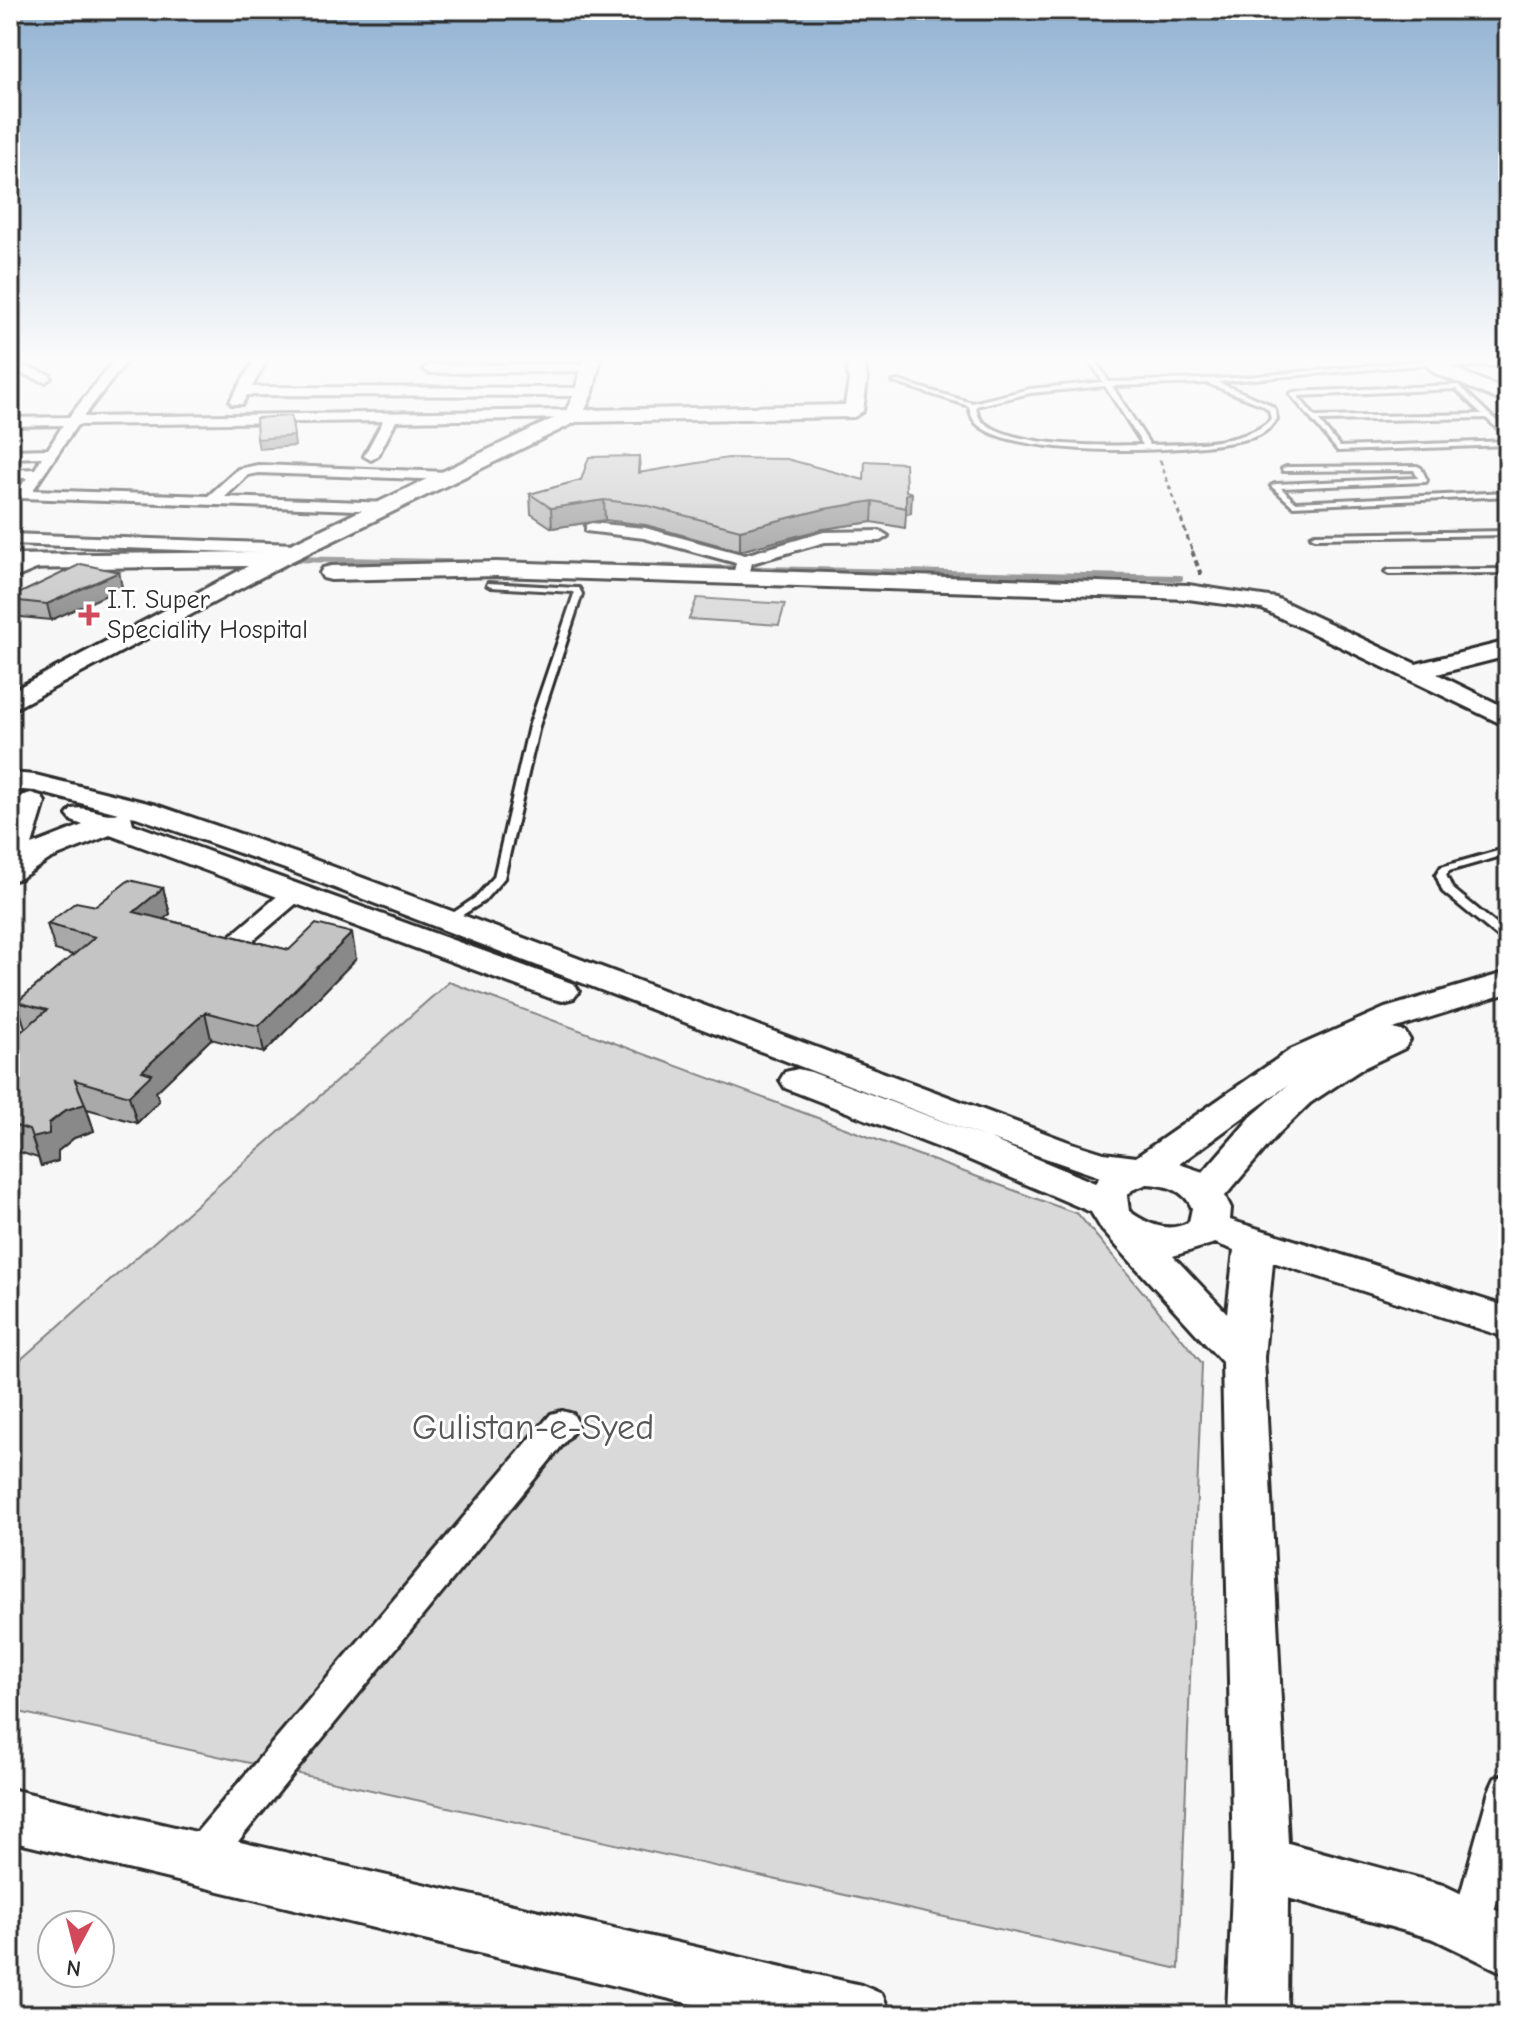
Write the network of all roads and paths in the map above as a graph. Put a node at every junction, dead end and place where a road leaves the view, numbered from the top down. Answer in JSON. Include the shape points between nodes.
{"nodes":[{"id":1,"x":373,"y":452,"type":"edge"},
{"id":2,"x":497,"y":452,"type":"edge"},
{"id":3,"x":1153,"y":452,"type":"edge"},
{"id":4,"x":52,"y":453,"type":"joint"},
{"id":5,"x":10,"y":454,"type":"edge"},
{"id":6,"x":371,"y":456,"type":"dead end"},
{"id":7,"x":1286,"y":469,"type":"dead end"},
{"id":8,"x":39,"y":473,"type":"junction"},
{"id":9,"x":10,"y":474,"type":"edge"},
{"id":10,"x":449,"y":476,"type":"junction"},
{"id":11,"x":1508,"y":494,"type":"edge"},
{"id":12,"x":211,"y":501,"type":"junction"},
{"id":13,"x":385,"y":506,"type":"junction"},
{"id":14,"x":591,"y":528,"type":"edge"},
{"id":15,"x":1508,"y":533,"type":"edge"},
{"id":16,"x":880,"y":536,"type":"dead end"},
{"id":17,"x":1315,"y":536,"type":"dead end"},
{"id":18,"x":10,"y":539,"type":"edge"},
{"id":19,"x":288,"y":554,"type":"junction"},
{"id":20,"x":10,"y":562,"type":"edge"},
{"id":21,"x":40,"y":562,"type":"junction"},
{"id":22,"x":743,"y":568,"type":"junction"},
{"id":23,"x":1508,"y":571,"type":"edge"},
{"id":24,"x":1389,"y":572,"type":"dead end"},
{"id":25,"x":331,"y":573,"type":"dead end"},
{"id":26,"x":10,"y":575,"type":"edge"},
{"id":27,"x":491,"y":585,"type":"dead end"},
{"id":28,"x":1208,"y":595,"type":"junction"},
{"id":29,"x":1508,"y":648,"type":"edge"},
{"id":30,"x":1413,"y":672,"type":"junction"},
{"id":31,"x":15,"y":697,"type":"edge"},
{"id":32,"x":1508,"y":719,"type":"edge"},
{"id":33,"x":17,"y":794,"type":"edge"},
{"id":34,"x":146,"y":811,"type":"junction"},
{"id":35,"x":110,"y":825,"type":"junction"},
{"id":36,"x":10,"y":848,"type":"edge"},
{"id":37,"x":1508,"y":851,"type":"edge"},
{"id":38,"x":10,"y":872,"type":"edge"},
{"id":39,"x":296,"y":892,"type":"junction"},
{"id":40,"x":447,"y":922,"type":"junction"},
{"id":41,"x":1508,"y":940,"type":"edge"},
{"id":42,"x":235,"y":944,"type":"edge"},
{"id":43,"x":1508,"y":982,"type":"edge"},
{"id":44,"x":1508,"y":1005,"type":"edge"},
{"id":45,"x":836,"y":1082,"type":"junction"},
{"id":46,"x":1143,"y":1171,"type":"junction"},
{"id":47,"x":1207,"y":1210,"type":"junction"},
{"id":48,"x":1116,"y":1217,"type":"junction"},
{"id":49,"x":1255,"y":1244,"type":"junction"},
{"id":50,"x":1508,"y":1323,"type":"edge"},
{"id":51,"x":1243,"y":1357,"type":"junction"},
{"id":52,"x":562,"y":1423,"type":"dead end"},
{"id":53,"x":1508,"y":1791,"type":"edge"},
{"id":54,"x":10,"y":1815,"type":"edge"},
{"id":55,"x":199,"y":1859,"type":"junction"},
{"id":56,"x":1261,"y":1863,"type":"junction"},
{"id":57,"x":1490,"y":1937,"type":"edge"},
{"id":58,"x":861,"y":2015,"type":"edge"},
{"id":59,"x":1257,"y":2015,"type":"edge"}],
"edges":[{"from":1,"to":6,"type":"street"},
{"from":2,"to":10,"type":"street"},
{"from":3,"to":28,"type":"path"},
{"from":4,"to":5,"type":"street"},
{"from":4,"to":8,"type":"street"},
{"from":7,"to":11,"type":"lane","via":[[1417,468],[1423,480],[1275,486],[1293,504]]},
{"from":8,"to":9,"type":"street"},
{"from":8,"to":12,"type":"street","via":[[25,490],[27,495]]},
{"from":10,"to":12,"type":"street","via":[[258,469],[243,472]]},
{"from":10,"to":13,"type":"street"},
{"from":12,"to":13,"type":"street"},
{"from":13,"to":19,"type":"street"},
{"from":14,"to":22,"type":"street","via":[[645,533]]},
{"from":15,"to":17,"type":"lane"},
{"from":16,"to":22,"type":"street","via":[[824,537]]},
{"from":18,"to":19,"type":"street"},
{"from":19,"to":21,"type":"street"},
{"from":19,"to":31,"type":"street"},
{"from":20,"to":21,"type":"street"},
{"from":21,"to":26,"type":"street"},
{"from":22,"to":25,"type":"street"},
{"from":22,"to":28,"type":"street"},
{"from":23,"to":24,"type":"lane"},
{"from":27,"to":40,"type":"lane","via":[[563,587],[578,594],[534,726],[499,878]]},
{"from":28,"to":30,"type":"street","via":[[1268,603]]},
{"from":29,"to":30,"type":"street"},
{"from":30,"to":32,"type":"street"},
{"from":33,"to":34,"type":"street","via":[[35,783]]},
{"from":33,"to":35,"type":"street"},
{"from":33,"to":36,"type":"street","via":[[19,842]]},
{"from":34,"to":35,"type":"street"},
{"from":34,"to":40,"type":"street"},
{"from":35,"to":38,"type":"street","via":[[39,853]]},
{"from":35,"to":39,"type":"street"},
{"from":37,"to":41,"type":"lane","via":[[1445,869],[1441,875],[1447,890]]},
{"from":39,"to":42,"type":"street"},
{"from":39,"to":45,"type":"street"},
{"from":40,"to":45,"type":"street"},
{"from":43,"to":46,"type":"street","via":[[1397,1015],[1302,1058]]},
{"from":44,"to":47,"type":"street","via":[[1372,1048],[1333,1071],[1285,1105]]},
{"from":45,"to":46,"type":"street","via":[[1102,1165]]},
{"from":45,"to":48,"type":"street"},
{"from":46,"to":47,"type":"street","via":[[1185,1179]]},
{"from":46,"to":48,"type":"street","via":[[1110,1187]]},
{"from":47,"to":48,"type":"street","via":[[1200,1235],[1169,1243],[1153,1241]]},
{"from":47,"to":49,"type":"street"},
{"from":48,"to":51,"type":"street"},
{"from":49,"to":50,"type":"street"},
{"from":49,"to":51,"type":"street"},
{"from":51,"to":56,"type":"street"},
{"from":52,"to":55,"type":"street"},
{"from":53,"to":57,"type":"street"},
{"from":54,"to":55,"type":"street"},
{"from":55,"to":58,"type":"street"},
{"from":56,"to":57,"type":"street","via":[[1443,1913]]},
{"from":56,"to":59,"type":"street"}]}
